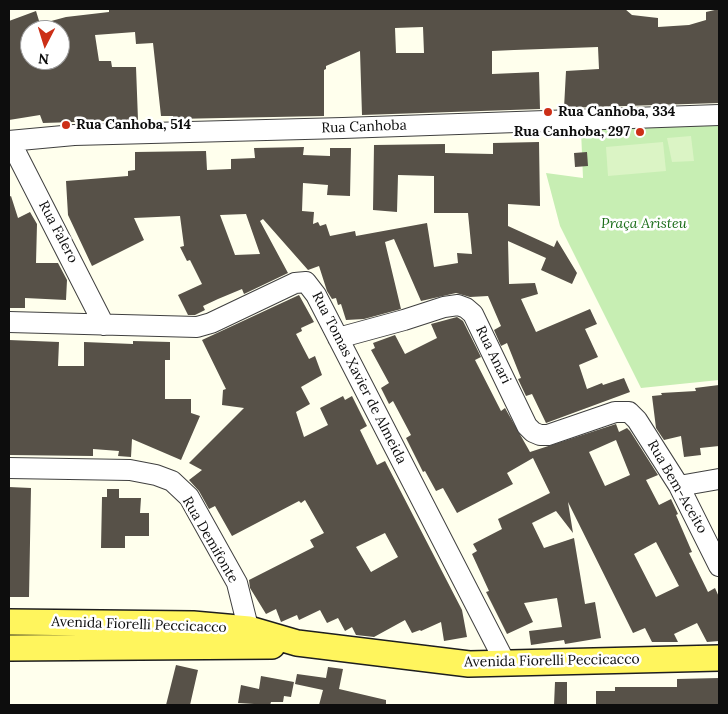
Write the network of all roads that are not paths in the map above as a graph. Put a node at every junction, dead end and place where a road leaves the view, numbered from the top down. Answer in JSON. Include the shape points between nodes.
{"nodes":[{"id":1,"x":719,"y":115,"type":"edge"},
{"id":2,"x":9,"y":141,"type":"edge"},
{"id":3,"x":9,"y":322,"type":"edge"},
{"id":4,"x":104,"y":325,"type":"junction"},
{"id":5,"x":338,"y":338,"type":"junction"},
{"id":6,"x":629,"y":412,"type":"joint"},
{"id":7,"x":9,"y":468,"type":"edge"},
{"id":8,"x":719,"y":479,"type":"edge"},
{"id":9,"x":679,"y":486,"type":"junction"},
{"id":10,"x":719,"y":566,"type":"edge"},
{"id":11,"x":9,"y":622,"type":"edge"},
{"id":12,"x":251,"y":637,"type":"junction"},
{"id":13,"x":9,"y":648,"type":"edge"},
{"id":14,"x":719,"y":658,"type":"edge"},
{"id":15,"x":506,"y":664,"type":"junction"}],
"edges":[{"from":1,"to":2,"type":"street","name":"Rua Canhoba","via":[[74,135]]},
{"from":2,"to":4,"type":"street","name":"Rua Falero"},
{"from":3,"to":4,"type":"street","name":"Rua Tomas Xavier de Almeida"},
{"from":4,"to":5,"type":"street","name":"Rua Tomas Xavier de Almeida","via":[[197,327],[301,282],[311,286]]},
{"from":5,"to":6,"type":"street","name":"Rua Anari","via":[[458,305],[473,314],[527,426],[533,432],[548,435],[599,416]]},
{"from":5,"to":15,"type":"street","name":"Rua Tomas Xavier de Almeida"},
{"from":6,"to":9,"type":"street","name":"Rua Bem-Aceito"},
{"from":7,"to":12,"type":"street","name":"Rua Demifonte","via":[[130,470],[172,481],[189,498],[236,583]]},
{"from":8,"to":9,"type":"street"},
{"from":9,"to":10,"type":"street","name":"Rua Bem-Aceito"},
{"from":11,"to":12,"type":"main road","name":"Avenida Fiorelli Peccicacco","via":[[193,624]]},
{"from":12,"to":13,"type":"main road","name":"Avenida Fiorelli Peccicacco"},
{"from":12,"to":15,"type":"main road","name":"Avenida Fiorelli Peccicacco","via":[[460,663]]},
{"from":14,"to":15,"type":"main road","name":"Avenida Fiorelli Peccicacco"}]}
